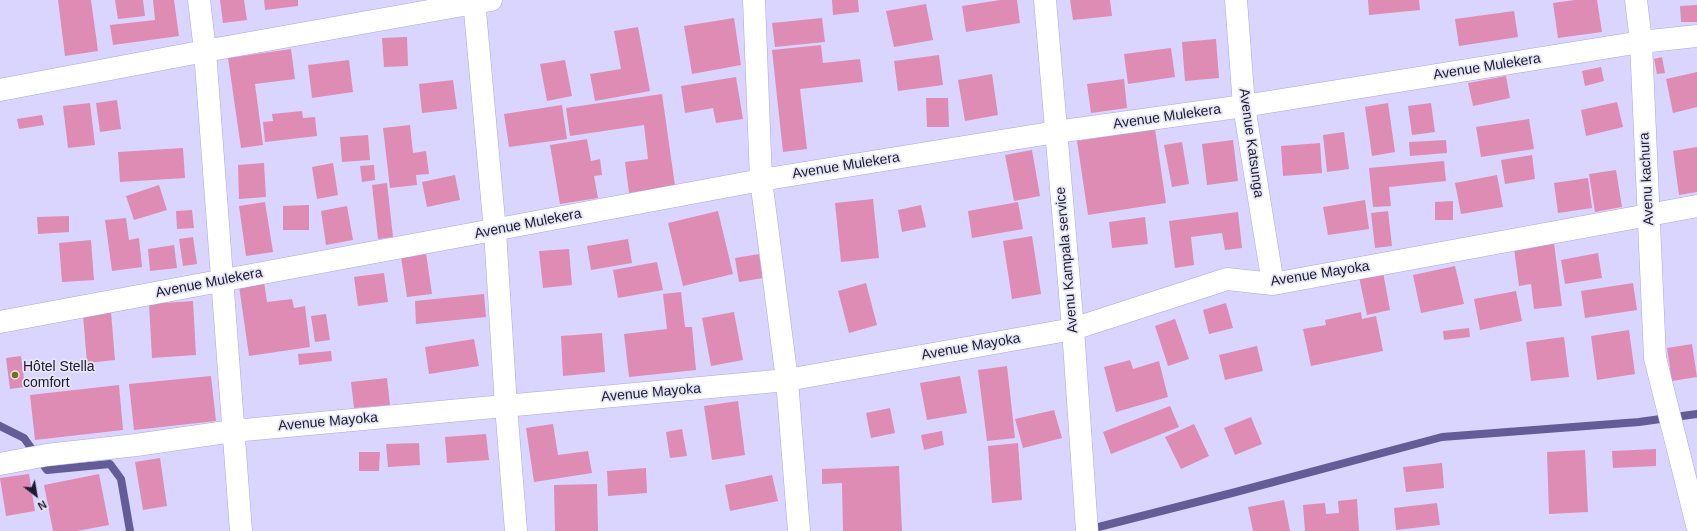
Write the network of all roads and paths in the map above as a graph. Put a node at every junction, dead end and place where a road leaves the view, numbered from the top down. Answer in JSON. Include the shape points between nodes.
{"nodes":[{"id":1,"x":199,"y":0,"type":"edge"},
{"id":2,"x":754,"y":0,"type":"edge"},
{"id":3,"x":1045,"y":0,"type":"edge"},
{"id":4,"x":1236,"y":0,"type":"edge"},
{"id":5,"x":1636,"y":0,"type":"edge"},
{"id":6,"x":480,"y":1,"type":"edge"},
{"id":7,"x":1697,"y":36,"type":"edge"},
{"id":8,"x":1641,"y":42,"type":"junction"},
{"id":9,"x":205,"y":51,"type":"junction"},
{"id":10,"x":0,"y":90,"type":"edge"},
{"id":11,"x":1244,"y":106,"type":"junction"},
{"id":12,"x":1056,"y":132,"type":"junction"},
{"id":13,"x":761,"y":180,"type":"junction"},
{"id":14,"x":1697,"y":206,"type":"edge"},
{"id":15,"x":1649,"y":214,"type":"junction"},
{"id":16,"x":495,"y":231,"type":"junction"},
{"id":17,"x":223,"y":280,"type":"junction"},
{"id":18,"x":1273,"y":284,"type":"junction"},
{"id":19,"x":0,"y":322,"type":"edge"},
{"id":20,"x":1073,"y":329,"type":"junction"},
{"id":21,"x":787,"y":380,"type":"junction"},
{"id":22,"x":506,"y":406,"type":"junction"},
{"id":23,"x":233,"y":431,"type":"junction"},
{"id":24,"x":10,"y":462,"type":"edge"},
{"id":25,"x":1087,"y":525,"type":"edge"},
{"id":26,"x":1697,"y":525,"type":"edge"},
{"id":27,"x":241,"y":531,"type":"edge"},
{"id":28,"x":516,"y":531,"type":"edge"},
{"id":29,"x":799,"y":531,"type":"edge"}],
"edges":[{"from":1,"to":9,"type":"street"},
{"from":2,"to":13,"type":"street"},
{"from":3,"to":12,"type":"street","name":"Avenu Kampala service"},
{"from":4,"to":11,"type":"street","name":"Avenue Katsunga"},
{"from":5,"to":8,"type":"street","name":"Avenu kachura"},
{"from":6,"to":9,"type":"street"},
{"from":6,"to":16,"type":"street"},
{"from":7,"to":8,"type":"street","name":"Avenue Mulekera"},
{"from":8,"to":11,"type":"street","name":"Avenue Mulekera"},
{"from":8,"to":15,"type":"street","name":"Avenu kachura"},
{"from":9,"to":10,"type":"street"},
{"from":9,"to":17,"type":"street"},
{"from":11,"to":12,"type":"street","name":"Avenue Mulekera"},
{"from":11,"to":18,"type":"street","name":"Avenue Katsunga"},
{"from":12,"to":13,"type":"street","name":"Avenue Mulekera"},
{"from":12,"to":20,"type":"street","name":"Avenu Kampala service"},
{"from":13,"to":16,"type":"street","name":"Avenue Mulekera"},
{"from":13,"to":21,"type":"street"},
{"from":14,"to":15,"type":"street","name":"Avenue Mayoka"},
{"from":15,"to":18,"type":"street","name":"Avenue Mayoka"},
{"from":15,"to":26,"type":"street","name":"Avenu kachura","via":[[1655,358]]},
{"from":16,"to":17,"type":"street","name":"Avenue Mulekera"},
{"from":16,"to":22,"type":"street"},
{"from":17,"to":19,"type":"street","name":"Avenue Mulekera"},
{"from":17,"to":23,"type":"street"},
{"from":18,"to":20,"type":"street","name":"Avenue Mayoka","via":[[1227,279]]},
{"from":20,"to":21,"type":"street","name":"Avenue Mayoka"},
{"from":20,"to":25,"type":"street","name":"Avenu Kampala service"},
{"from":21,"to":22,"type":"street","name":"Avenue Mayoka"},
{"from":21,"to":29,"type":"street"},
{"from":22,"to":23,"type":"street","name":"Avenue Mayoka"},
{"from":22,"to":28,"type":"street"},
{"from":23,"to":24,"type":"street","name":"Avenue Mayoka"},
{"from":23,"to":27,"type":"street"}]}
